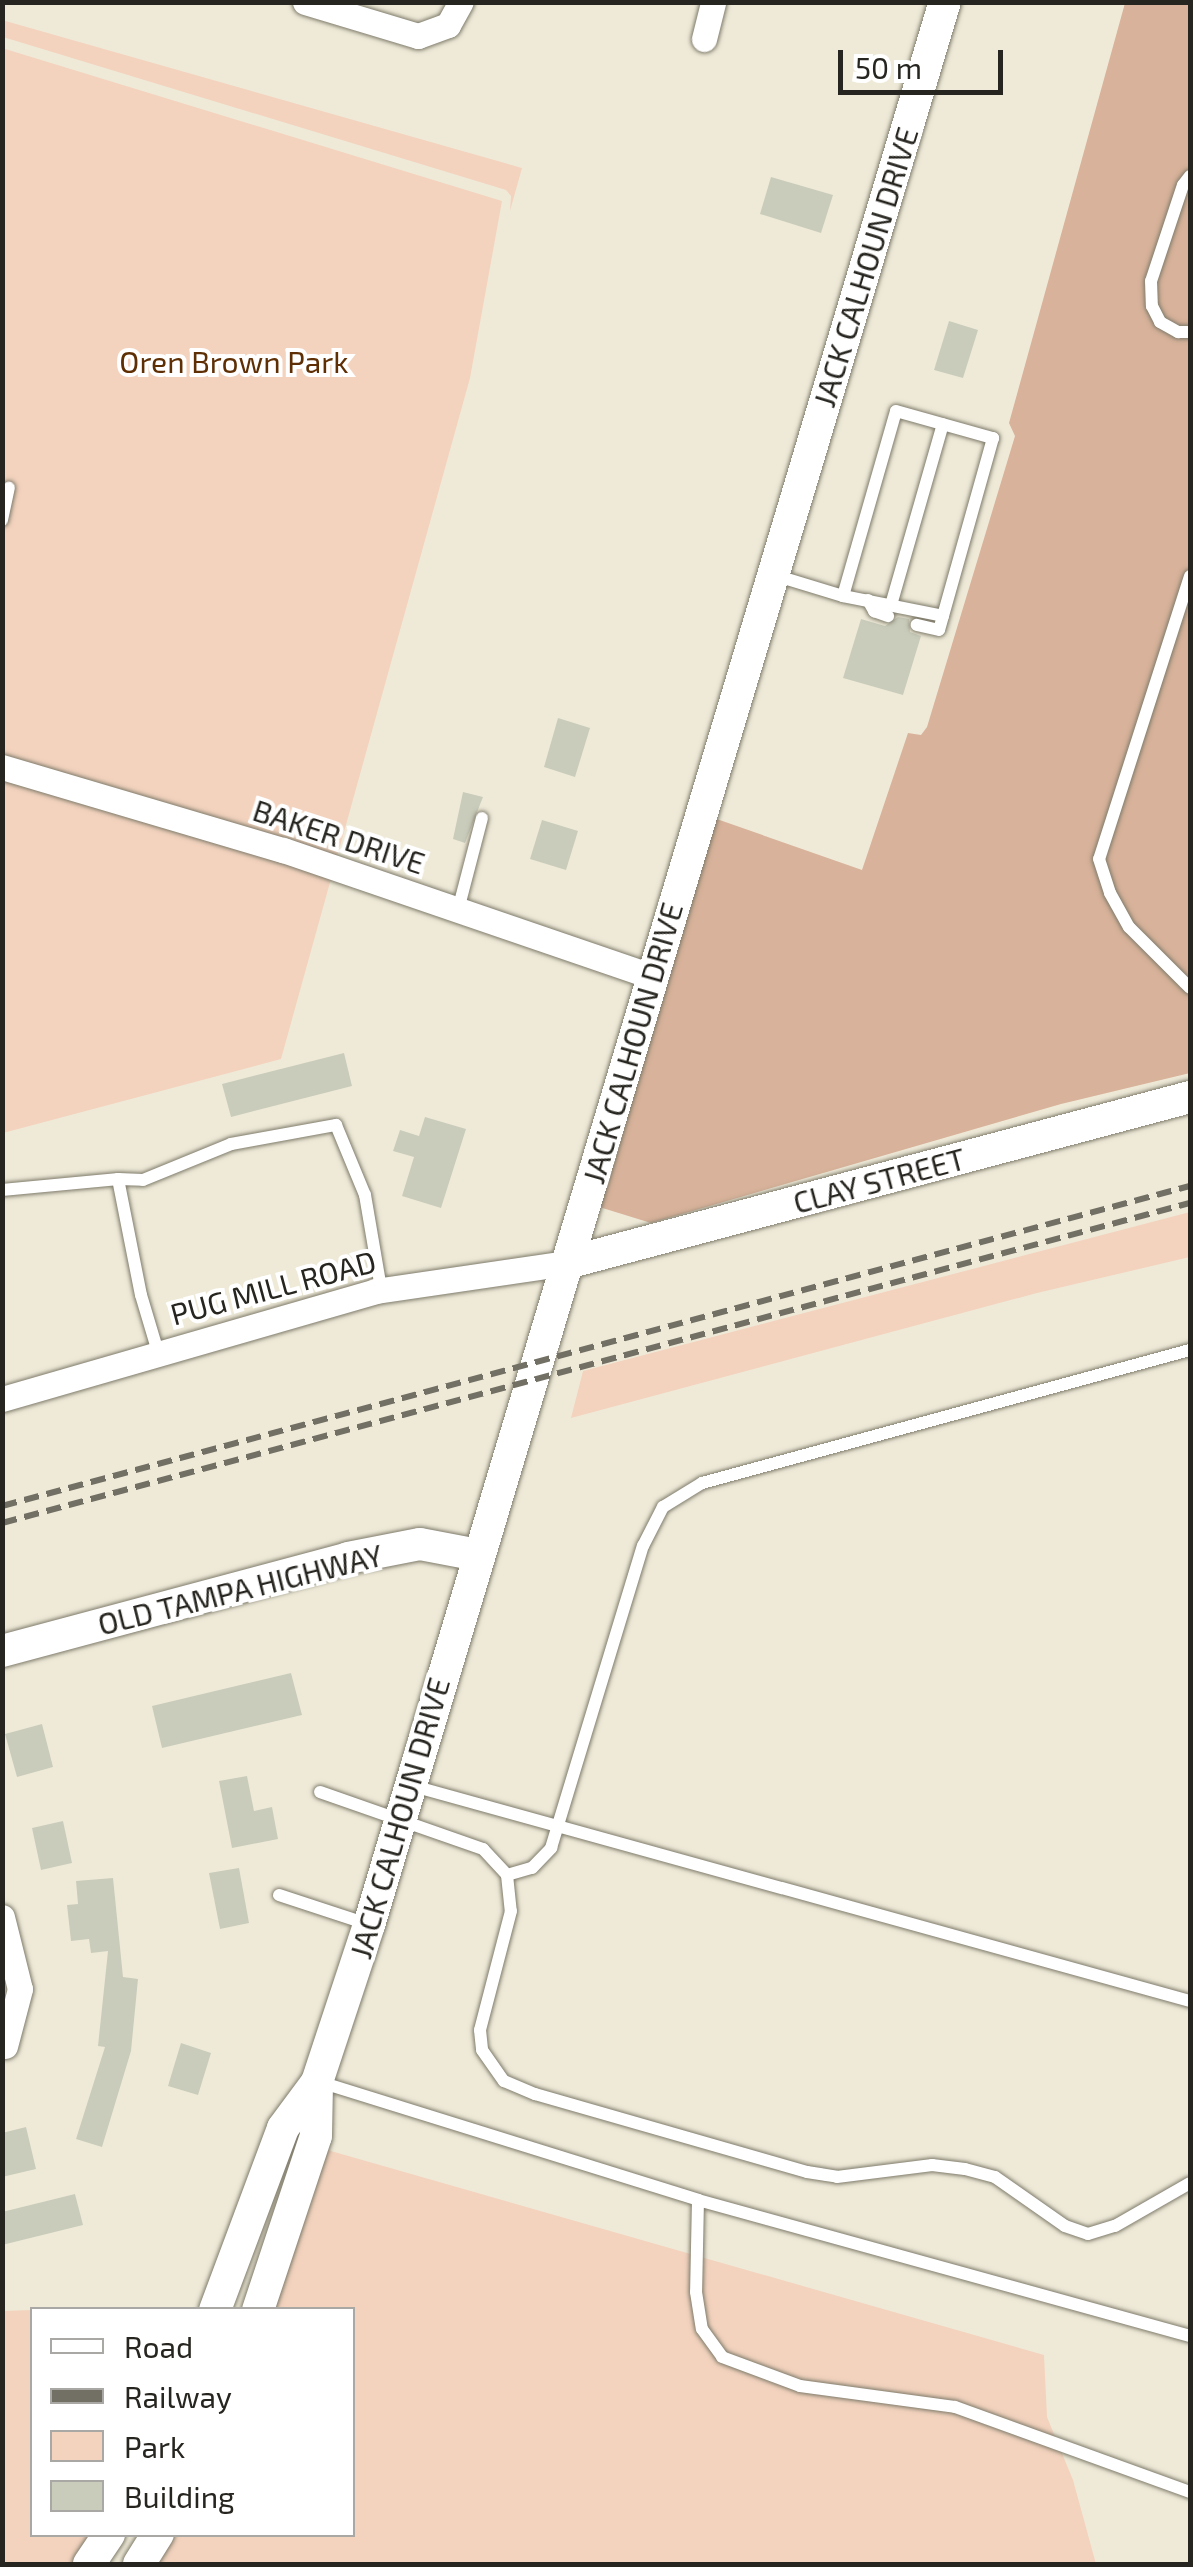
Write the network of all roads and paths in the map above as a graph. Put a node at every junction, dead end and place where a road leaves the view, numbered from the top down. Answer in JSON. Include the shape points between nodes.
{"nodes":[{"id":1,"x":305,"y":2,"type":"edge"},
{"id":2,"x":713,"y":2,"type":"edge"},
{"id":3,"x":944,"y":2,"type":"edge"},
{"id":4,"x":454,"y":14,"type":"edge"},
{"id":5,"x":704,"y":39,"type":"dead end"},
{"id":6,"x":1190,"y":176,"type":"edge"},
{"id":7,"x":1190,"y":332,"type":"edge"},
{"id":8,"x":943,"y":424,"type":"junction"},
{"id":9,"x":9,"y":488,"type":"dead end"},
{"id":10,"x":2,"y":520,"type":"edge"},
{"id":11,"x":771,"y":574,"type":"junction"},
{"id":12,"x":1190,"y":576,"type":"edge"},
{"id":13,"x":843,"y":596,"type":"junction"},
{"id":14,"x":890,"y":610,"type":"junction"},
{"id":15,"x":943,"y":616,"type":"junction"},
{"id":16,"x":917,"y":624,"type":"dead end"},
{"id":17,"x":2,"y":767,"type":"edge"},
{"id":18,"x":482,"y":818,"type":"dead end"},
{"id":19,"x":458,"y":910,"type":"junction"},
{"id":20,"x":652,"y":976,"type":"junction"},
{"id":21,"x":1190,"y":988,"type":"edge"},
{"id":22,"x":1190,"y":1097,"type":"edge"},
{"id":23,"x":118,"y":1179,"type":"junction"},
{"id":24,"x":2,"y":1190,"type":"edge"},
{"id":25,"x":567,"y":1263,"type":"junction"},
{"id":26,"x":381,"y":1290,"type":"junction"},
{"id":27,"x":1190,"y":1350,"type":"edge"},
{"id":28,"x":158,"y":1352,"type":"junction"},
{"id":29,"x":2,"y":1399,"type":"edge"},
{"id":30,"x":478,"y":1555,"type":"junction"},
{"id":31,"x":2,"y":1651,"type":"edge"},
{"id":32,"x":408,"y":1785,"type":"junction"},
{"id":33,"x":320,"y":1792,"type":"dead end"},
{"id":34,"x":398,"y":1820,"type":"junction"},
{"id":35,"x":556,"y":1828,"type":"junction"},
{"id":36,"x":507,"y":1874,"type":"junction"},
{"id":37,"x":279,"y":1896,"type":"dead end"},
{"id":38,"x":2,"y":1918,"type":"edge"},
{"id":39,"x":369,"y":1925,"type":"junction"},
{"id":40,"x":1190,"y":2001,"type":"edge"},
{"id":41,"x":5,"y":2046,"type":"dead end"},
{"id":42,"x":317,"y":2082,"type":"junction"},
{"id":43,"x":1190,"y":2183,"type":"edge"},
{"id":44,"x":698,"y":2200,"type":"junction"},
{"id":45,"x":216,"y":2307,"type":"edge"},
{"id":46,"x":259,"y":2307,"type":"edge"},
{"id":47,"x":1190,"y":2336,"type":"edge"},
{"id":48,"x":1190,"y":2492,"type":"edge"},
{"id":49,"x":106,"y":2537,"type":"edge"},
{"id":50,"x":156,"y":2537,"type":"edge"},
{"id":51,"x":89,"y":2564,"type":"edge"},
{"id":52,"x":139,"y":2564,"type":"edge"}],
"edges":[{"from":1,"to":4,"type":"street","via":[[418,36]]},
{"from":2,"to":5,"type":"street"},
{"from":3,"to":11,"type":"street","name":"JACK CALHOUN DRIVE"},
{"from":6,"to":7,"type":"lane","via":[[1151,280],[1160,322]]},
{"from":8,"to":13,"type":"lane","via":[[896,411]]},
{"from":8,"to":14,"type":"lane"},
{"from":8,"to":15,"type":"lane","via":[[993,438]]},
{"from":9,"to":10,"type":"lane"},
{"from":11,"to":13,"type":"lane"},
{"from":11,"to":20,"type":"street","name":"JACK CALHOUN DRIVE"},
{"from":12,"to":21,"type":"lane","via":[[1099,859],[1129,927]]},
{"from":13,"to":14,"type":"lane","via":[[868,600],[874,611]]},
{"from":14,"to":15,"type":"lane"},
{"from":15,"to":16,"type":"lane","via":[[938,630]]},
{"from":17,"to":19,"type":"street","name":"BAKER DRIVE"},
{"from":18,"to":19,"type":"lane"},
{"from":19,"to":20,"type":"street","name":"BAKER DRIVE"},
{"from":20,"to":25,"type":"street","name":"JACK CALHOUN DRIVE"},
{"from":22,"to":25,"type":"street","name":"CLAY STREET"},
{"from":23,"to":24,"type":"lane"},
{"from":23,"to":26,"type":"lane","via":[[143,1180],[231,1144],[336,1126],[365,1195]]},
{"from":23,"to":28,"type":"lane"},
{"from":25,"to":26,"type":"street","name":"PUG MILL ROAD"},
{"from":25,"to":30,"type":"street","name":"JACK CALHOUN DRIVE"},
{"from":26,"to":28,"type":"street","name":"PUG MILL ROAD"},
{"from":27,"to":35,"type":"lane","via":[[702,1483],[663,1507],[643,1546]]},
{"from":28,"to":29,"type":"street","name":"PUG MILL ROAD"},
{"from":30,"to":31,"type":"street","name":"OLD TAMPA HIGHWAY","via":[[420,1544],[348,1558]]},
{"from":30,"to":32,"type":"street","name":"JACK CALHOUN DRIVE"},
{"from":32,"to":34,"type":"street","name":"JACK CALHOUN DRIVE"},
{"from":32,"to":35,"type":"lane"},
{"from":33,"to":34,"type":"lane"},
{"from":34,"to":36,"type":"lane","via":[[484,1849]]},
{"from":34,"to":39,"type":"street","name":"JACK CALHOUN DRIVE"},
{"from":35,"to":36,"type":"lane","via":[[542,1860]]},
{"from":35,"to":40,"type":"lane"},
{"from":36,"to":43,"type":"lane","via":[[511,1911],[480,2030],[482,2050],[504,2081],[808,2172],[836,2177],[932,2164],[964,2168],[995,2177],[1065,2226],[1088,2234]]},
{"from":37,"to":39,"type":"lane"},
{"from":38,"to":41,"type":"street","via":[[20,1989]]},
{"from":39,"to":42,"type":"street","name":"JACK CALHOUN DRIVE"},
{"from":42,"to":44,"type":"lane"},
{"from":42,"to":45,"type":"street","name":"JACK CALHOUN DRIVE","via":[[282,2128]]},
{"from":42,"to":46,"type":"street","name":"JACK CALHOUN DRIVE","via":[[316,2136]]},
{"from":44,"to":47,"type":"lane"},
{"from":44,"to":48,"type":"lane","via":[[696,2292],[702,2329],[722,2357],[800,2386],[955,2407]]},
{"from":49,"to":51,"type":"street"},
{"from":50,"to":52,"type":"street"}]}
